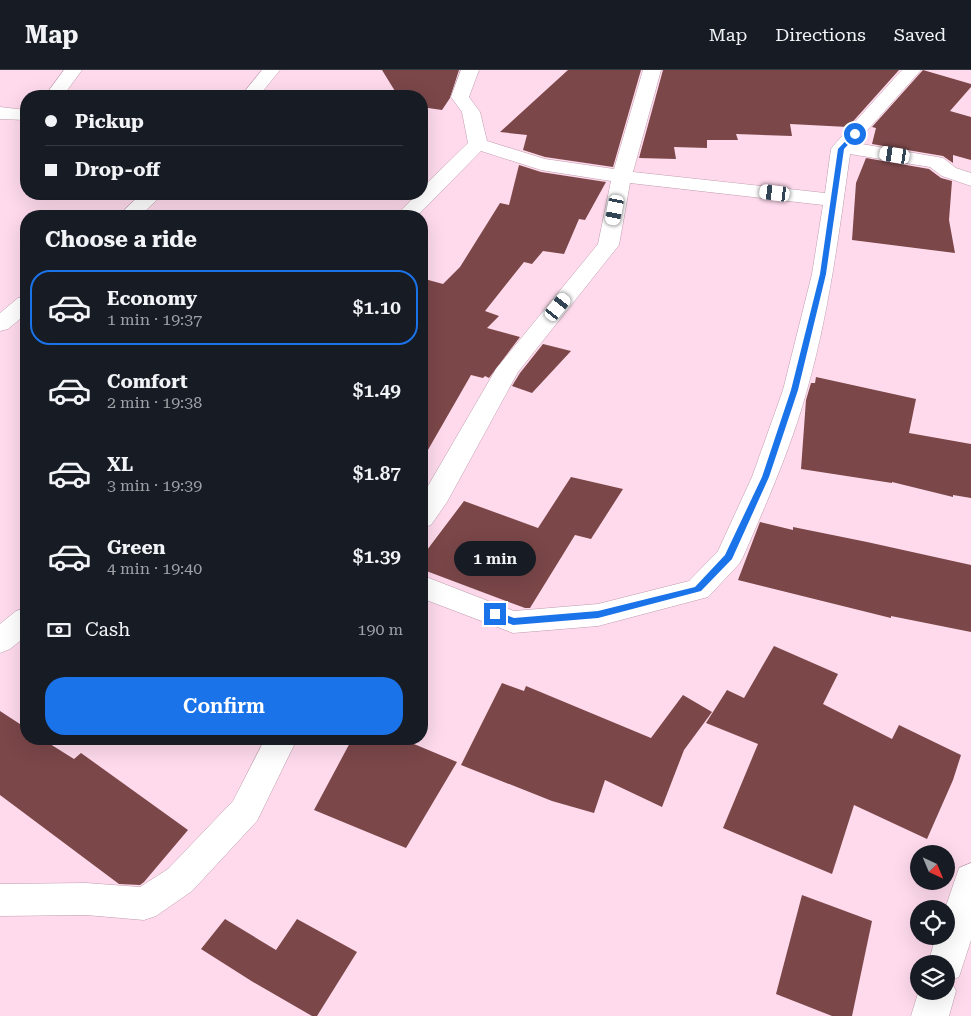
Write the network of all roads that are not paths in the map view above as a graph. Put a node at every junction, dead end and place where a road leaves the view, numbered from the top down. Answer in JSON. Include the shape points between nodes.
{"nodes":[{"id":1,"x":74,"y":70,"type":"edge"},
{"id":2,"x":271,"y":70,"type":"edge"},
{"id":3,"x":470,"y":70,"type":"edge"},
{"id":4,"x":652,"y":70,"type":"edge"},
{"id":5,"x":912,"y":70,"type":"edge"},
{"id":6,"x":59,"y":90,"type":"edge"},
{"id":7,"x":255,"y":90,"type":"edge"},
{"id":8,"x":0,"y":113,"type":"edge"},
{"id":9,"x":20,"y":115,"type":"edge"},
{"id":10,"x":478,"y":144,"type":"junction"},
{"id":11,"x":843,"y":147,"type":"junction"},
{"id":12,"x":622,"y":175,"type":"junction"},
{"id":13,"x":971,"y":180,"type":"edge"},
{"id":14,"x":428,"y":194,"type":"edge"},
{"id":15,"x":146,"y":200,"type":"edge"},
{"id":16,"x":422,"y":200,"type":"edge"},
{"id":17,"x":833,"y":200,"type":"junction"},
{"id":18,"x":135,"y":210,"type":"edge"},
{"id":19,"x":412,"y":210,"type":"edge"},
{"id":20,"x":20,"y":308,"type":"edge"},
{"id":21,"x":0,"y":324,"type":"edge"},
{"id":22,"x":428,"y":509,"type":"edge"},
{"id":23,"x":428,"y":589,"type":"edge"},
{"id":24,"x":20,"y":625,"type":"edge"},
{"id":25,"x":0,"y":641,"type":"edge"},
{"id":26,"x":279,"y":745,"type":"edge"},
{"id":27,"x":971,"y":879,"type":"edge"},
{"id":28,"x":0,"y":900,"type":"edge"},
{"id":29,"x":949,"y":955,"type":"edge"},
{"id":30,"x":935,"y":1000,"type":"edge"},
{"id":31,"x":930,"y":1016,"type":"edge"}],
"edges":[{"from":1,"to":6,"type":"street"},
{"from":2,"to":7,"type":"street"},
{"from":3,"to":10,"type":"street","via":[[460,97],[471,112]]},
{"from":4,"to":12,"type":"street"},
{"from":5,"to":11,"type":"street"},
{"from":8,"to":9,"type":"street"},
{"from":10,"to":12,"type":"street","via":[[541,164]]},
{"from":10,"to":14,"type":"street"},
{"from":11,"to":13,"type":"street","via":[[936,162],[949,172]]},
{"from":11,"to":17,"type":"street"},
{"from":12,"to":17,"type":"street"},
{"from":12,"to":22,"type":"street","via":[[608,245],[508,369]]},
{"from":15,"to":18,"type":"street"},
{"from":16,"to":19,"type":"street"},
{"from":17,"to":23,"type":"street","via":[[823,274],[795,390],[765,477],[729,557],[698,589],[598,615],[513,622]]},
{"from":20,"to":21,"type":"street"},
{"from":24,"to":25,"type":"street"},
{"from":26,"to":28,"type":"street","via":[[244,811],[180,880],[144,904],[86,899]]},
{"from":27,"to":29,"type":"street"},
{"from":30,"to":31,"type":"street"}]}
